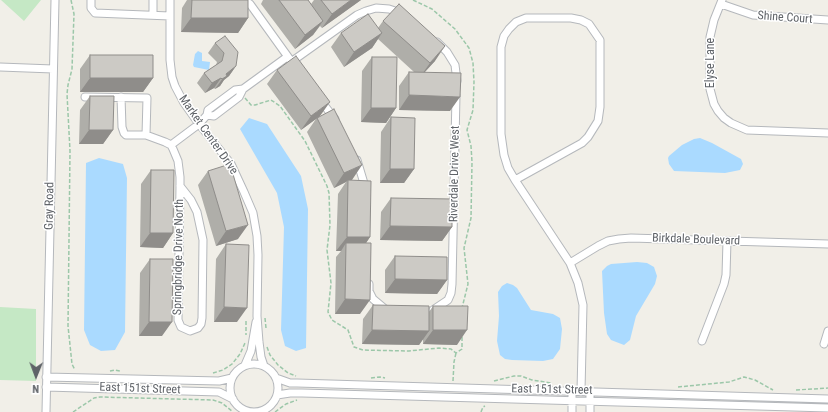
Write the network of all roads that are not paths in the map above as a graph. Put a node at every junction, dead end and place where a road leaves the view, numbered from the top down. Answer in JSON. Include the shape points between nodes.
{"nodes":[{"id":1,"x":55,"y":0,"type":"edge"},
{"id":2,"x":91,"y":0,"type":"edge"},
{"id":3,"x":153,"y":0,"type":"edge"},
{"id":4,"x":170,"y":0,"type":"edge"},
{"id":5,"x":244,"y":0,"type":"edge"},
{"id":6,"x":722,"y":2,"type":"edge"},
{"id":7,"x":153,"y":15,"type":"junction"},
{"id":8,"x":170,"y":16,"type":"junction"},
{"id":9,"x":409,"y":16,"type":"edge"},
{"id":10,"x":828,"y":20,"type":"edge"},
{"id":11,"x":432,"y":37,"type":"edge"},
{"id":12,"x":289,"y":60,"type":"junction"},
{"id":13,"x":0,"y":67,"type":"edge"},
{"id":14,"x":53,"y":69,"type":"junction"},
{"id":15,"x":301,"y":75,"type":"edge"},
{"id":16,"x":315,"y":94,"type":"edge"},
{"id":17,"x":85,"y":97,"type":"dead end"},
{"id":18,"x":121,"y":97,"type":"junction"},
{"id":19,"x":199,"y":124,"type":"junction"},
{"id":20,"x":340,"y":126,"type":"edge"},
{"id":21,"x":828,"y":133,"type":"edge"},
{"id":22,"x":146,"y":135,"type":"junction"},
{"id":23,"x":171,"y":145,"type":"junction"},
{"id":24,"x":354,"y":152,"type":"edge"},
{"id":25,"x":514,"y":180,"type":"junction"},
{"id":26,"x":180,"y":186,"type":"junction"},
{"id":27,"x":368,"y":198,"type":"edge"},
{"id":28,"x":727,"y":241,"type":"junction"},
{"id":29,"x":828,"y":244,"type":"edge"},
{"id":30,"x":570,"y":263,"type":"junction"},
{"id":31,"x":368,"y":276,"type":"edge"},
{"id":32,"x":393,"y":312,"type":"edge"},
{"id":33,"x":422,"y":312,"type":"edge"},
{"id":34,"x":257,"y":316,"type":"junction"},
{"id":35,"x":828,"y":331,"type":"edge"},
{"id":36,"x":702,"y":341,"type":"dead end"},
{"id":37,"x":824,"y":344,"type":"dead end"},
{"id":38,"x":245,"y":365,"type":"junction"},
{"id":39,"x":264,"y":366,"type":"junction"},
{"id":40,"x":46,"y":377,"type":"junction"},
{"id":41,"x":232,"y":378,"type":"junction"},
{"id":42,"x":276,"y":378,"type":"junction"},
{"id":43,"x":46,"y":386,"type":"junction"},
{"id":44,"x":572,"y":390,"type":"junction"},
{"id":45,"x":581,"y":391,"type":"junction"},
{"id":46,"x":590,"y":391,"type":"junction"},
{"id":47,"x":277,"y":395,"type":"junction"},
{"id":48,"x":233,"y":398,"type":"junction"},
{"id":49,"x":828,"y":399,"type":"edge"},
{"id":50,"x":572,"y":401,"type":"junction"},
{"id":51,"x":590,"y":402,"type":"junction"},
{"id":52,"x":828,"y":408,"type":"edge"},
{"id":53,"x":245,"y":411,"type":"edge"},
{"id":54,"x":263,"y":411,"type":"edge"},
{"id":55,"x":46,"y":412,"type":"edge"},
{"id":56,"x":572,"y":412,"type":"edge"},
{"id":57,"x":590,"y":412,"type":"edge"}],
"edges":[{"from":1,"to":14,"type":"street","name":"Gray Road"},
{"from":2,"to":7,"type":"street","via":[[91,8],[95,13]]},
{"from":3,"to":7,"type":"street"},
{"from":4,"to":8,"type":"street","name":"Market Center Drive"},
{"from":5,"to":12,"type":"street","via":[[250,4]]},
{"from":6,"to":10,"type":"street","name":"Shine Court","via":[[753,15]]},
{"from":6,"to":21,"type":"street","name":"Elyse Lane","via":[[710,37],[710,88],[714,104],[724,118],[739,128],[755,132]]},
{"from":7,"to":8,"type":"street"},
{"from":8,"to":19,"type":"street","name":"Market Center Drive","via":[[172,77],[180,97]]},
{"from":9,"to":12,"type":"street","via":[[389,9],[366,10]]},
{"from":11,"to":33,"type":"street","name":"Riverdale Drive West","via":[[447,52],[455,65],[457,76],[452,284],[448,300],[435,309]]},
{"from":12,"to":15,"type":"street"},
{"from":12,"to":19,"type":"street","via":[[242,91],[239,97],[214,116],[208,115]]},
{"from":13,"to":14,"type":"street"},
{"from":14,"to":40,"type":"street","name":"Gray Road"},
{"from":16,"to":20,"type":"street"},
{"from":17,"to":18,"type":"street"},
{"from":18,"to":22,"type":"street","via":[[124,133]]},
{"from":18,"to":22,"type":"street","via":[[147,98]]},
{"from":19,"to":23,"type":"street"},
{"from":19,"to":34,"type":"street","name":"Market Center Drive","via":[[231,164],[253,213],[258,255]]},
{"from":22,"to":23,"type":"street"},
{"from":23,"to":26,"type":"street","name":"Springbridge Drive North","via":[[180,167]]},
{"from":24,"to":27,"type":"street"},
{"from":25,"to":25,"type":"street","via":[[504,155],[501,134],[501,47],[504,36],[516,22],[526,18],[581,20],[589,24],[600,40],[598,121],[582,143]]},
{"from":25,"to":30,"type":"street"},
{"from":26,"to":26,"type":"street","name":"Springbridge Drive North","via":[[178,320],[181,328],[190,331],[198,328],[202,318],[203,240],[197,212]]},
{"from":28,"to":29,"type":"street","name":"Birkdale Boulevard"},
{"from":28,"to":30,"type":"street","name":"Birkdale Boulevard","via":[[618,239],[608,241]]},
{"from":28,"to":36,"type":"street","via":[[724,284]]},
{"from":30,"to":45,"type":"street","via":[[583,305]]},
{"from":31,"to":32,"type":"street","via":[[369,291],[373,299],[386,310]]},
{"from":34,"to":38,"type":"street","name":"Market Center Drive","via":[[251,352]]},
{"from":34,"to":39,"type":"street","name":"Market Center Drive"},
{"from":35,"to":37,"type":"street"},
{"from":38,"to":39,"type":"street"},
{"from":38,"to":41,"type":"street","via":[[237,370]]},
{"from":39,"to":42,"type":"street"},
{"from":40,"to":41,"type":"street","name":"East 151st Street","via":[[219,381]]},
{"from":40,"to":43,"type":"street","name":"Gray Road"},
{"from":41,"to":48,"type":"street","via":[[230,388]]},
{"from":42,"to":44,"type":"street","name":"East 151st Street","via":[[297,384]]},
{"from":42,"to":47,"type":"street"},
{"from":43,"to":48,"type":"street","name":"East 151st Street","via":[[219,392]]},
{"from":43,"to":55,"type":"street","name":"Gray Road"},
{"from":44,"to":45,"type":"street","name":"East 151st Street"},
{"from":44,"to":50,"type":"street"},
{"from":45,"to":46,"type":"street","name":"East 151st Street"},
{"from":46,"to":49,"type":"street","name":"East 151st Street"},
{"from":46,"to":51,"type":"street"},
{"from":47,"to":50,"type":"street","name":"East 151st Street","via":[[302,393]]},
{"from":47,"to":54,"type":"street"},
{"from":48,"to":53,"type":"street"},
{"from":50,"to":51,"type":"street","name":"East 151st Street"},
{"from":50,"to":56,"type":"street"},
{"from":51,"to":52,"type":"street","name":"East 151st Street"},
{"from":51,"to":57,"type":"street"},
{"from":53,"to":54,"type":"street"}]}
